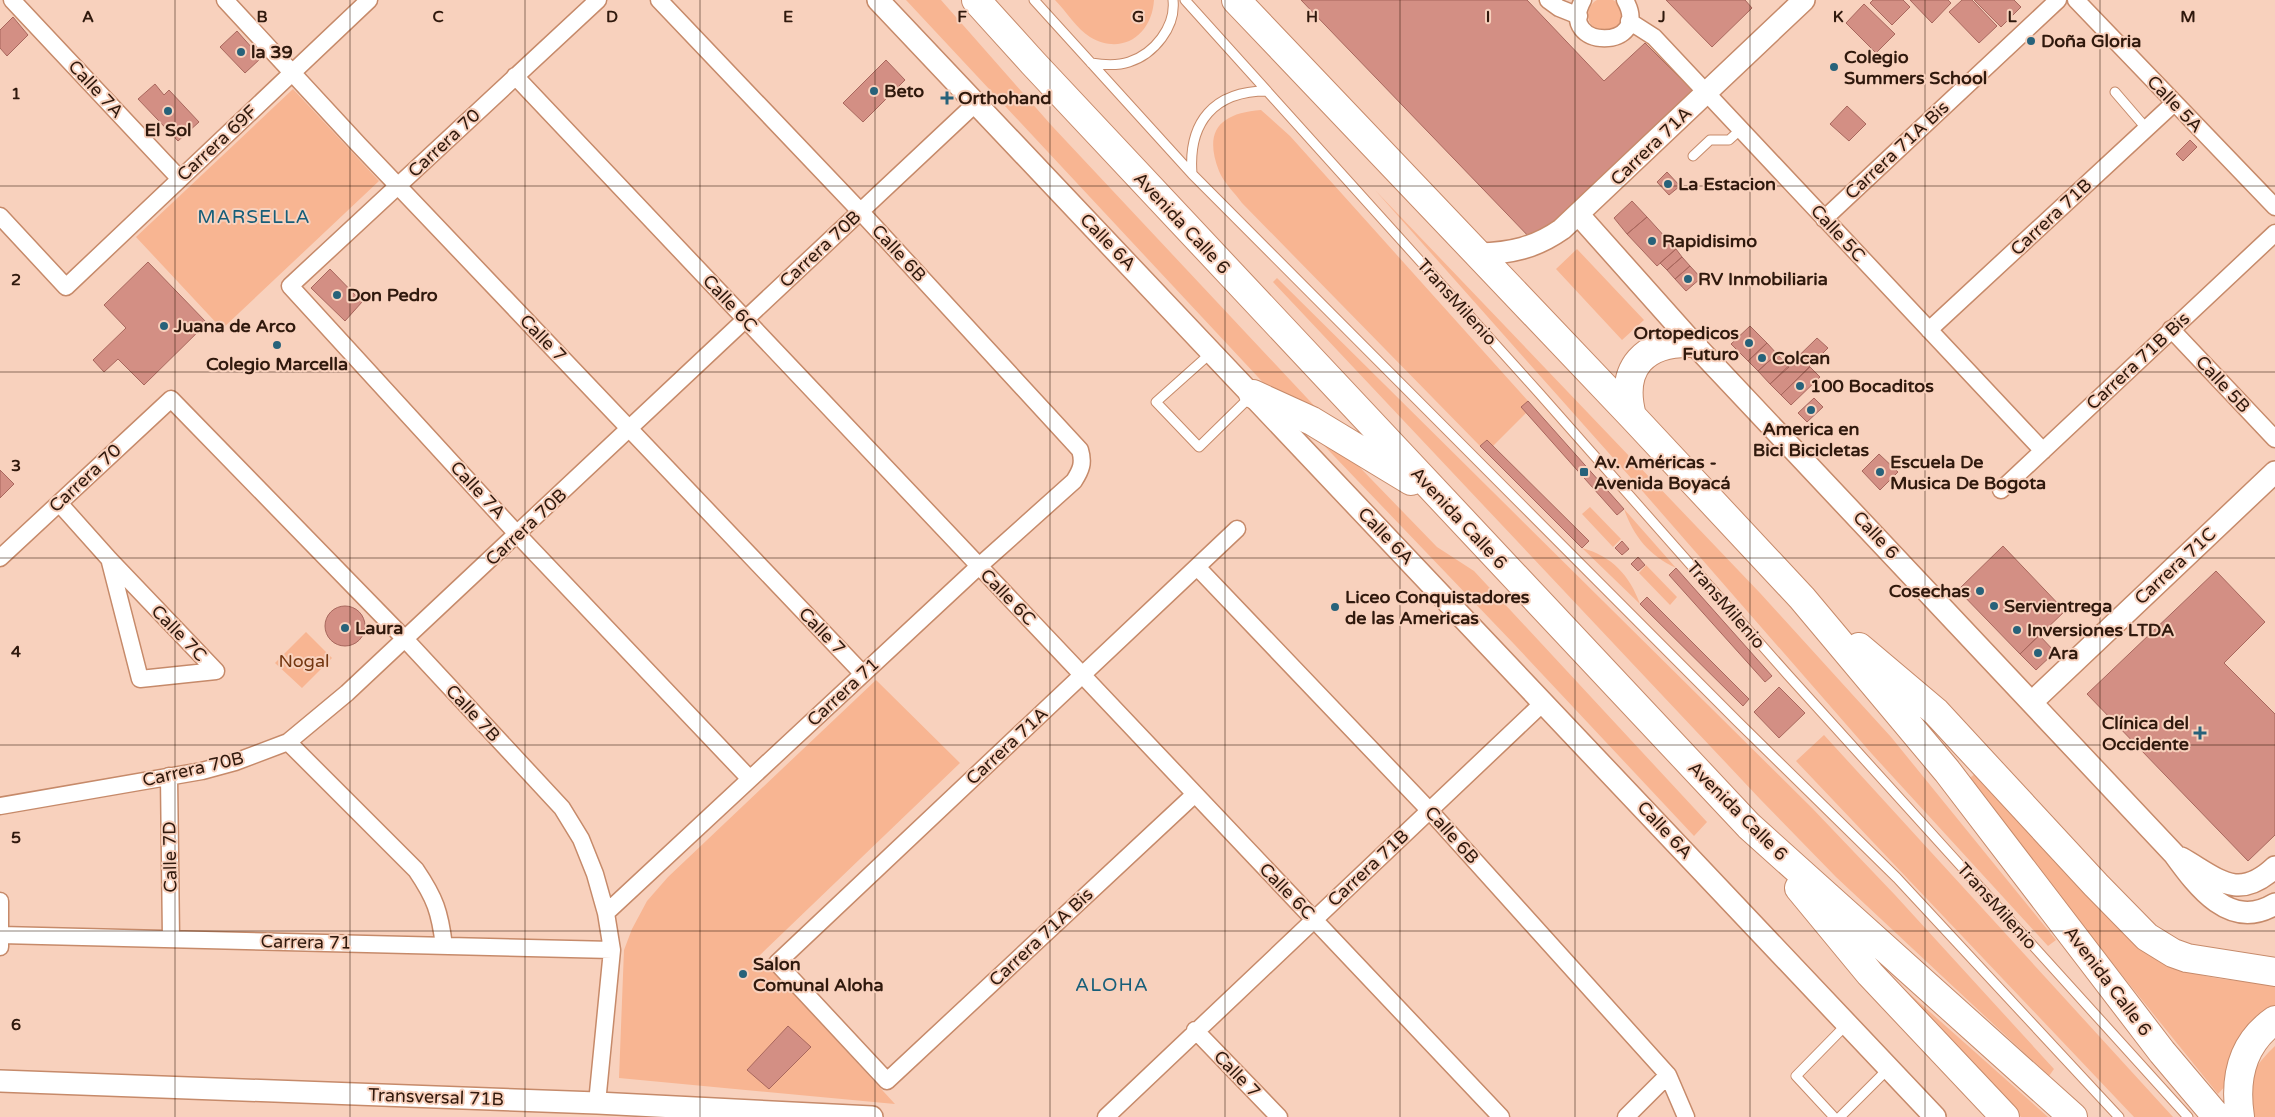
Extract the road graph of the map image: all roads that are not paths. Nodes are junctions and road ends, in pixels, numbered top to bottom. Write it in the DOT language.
graph roads {
  1 [pos="12,0"];
  2 [pos="225,0"];
  3 [pos="369,0"];
  4 [pos="598,0"];
  5 [pos="659,0"];
  6 [pos="878,0"];
  7 [pos="976,0"];
  8 [pos="1034,0"];
  9 [pos="1173,0"];
  10 [pos="1185,0"];
  11 [pos="1236,0"];
  12 [pos="1548,0"];
  13 [pos="1583,0"];
  14 [pos="1625,0"];
  15 [pos="1804,0"];
  16 [pos="2058,0"];
  17 [pos="2076,0"];
  18 [pos="1579,16"];
  19 [pos="1629,21"];
  20 [pos="1091,63"];
  21 [pos="292,73"];
  22 [pos="515,76"];
  23 [pos="1267,91"];
  24 [pos="2115,92"];
  25 [pos="1706,93"];
  26 [pos="975,104"];
  27 [pos="2173,104"];
  28 [pos="2146,128"];
  29 [pos="1740,130"];
  30 [pos="1693,156"];
  31 [pos="1192,174"];
  32 [pos="180,179"];
  33 [pos="398,186"];
  34 [pos="2275,207"];
  35 [pos="860,211"];
  36 [pos="1578,214"];
  37 [pos="0,216"];
  38 [pos="1824,218"];
  39 [pos="2275,233"];
  40 [pos="1478,254"];
  41 [pos="290,286"];
  42 [pos="746,320"];
  43 [pos="2172,329"];
  44 [pos="1929,330"];
  45 [pos="1693,342"];
  46 [pos="1212,352"];
  47 [pos="1253,394"];
  48 [pos="171,399"];
  49 [pos="1632,416"];
  50 [pos="630,429"];
  51 [pos="2275,439"];
  52 [pos="2043,451"];
  53 [pos="1080,472"];
  54 [pos="2275,472"];
  55 [pos="2002,490"];
  56 [pos="1442,500"];
  57 [pos="59,503"];
  58 [pos="1237,528"];
  59 [pos="518,534"];
  60 [pos="0,558"];
  61 [pos="110,560"];
  62 [pos="978,567"];
  63 [pos="1198,568"];
  64 [pos="1802,598"];
  65 [pos="405,639"];
  66 [pos="863,674"];
  67 [pos="1082,676"];
  68 [pos="1544,702"];
  69 [pos="2032,702"];
  70 [pos="288,742"];
  71 [pos="168,776"];
  72 [pos="750,779"];
  73 [pos="1195,794"];
  74 [pos="0,806"];
  75 [pos="1430,811"];
  76 [pos="1749,826"];
  77 [pos="2174,854"];
  78 [pos="2275,867"];
  79 [pos="0,901"];
  80 [pos="2275,904"];
  81 [pos="606,913"];
  82 [pos="1313,919"];
  83 [pos="171,939"];
  84 [pos="0,941"];
  85 [pos="444,946"];
  86 [pos="612,950"];
  87 [pos="2275,972"];
  88 [pos="2275,1020"];
  89 [pos="1847,1023"];
  90 [pos="1195,1030"];
  91 [pos="1889,1068"];
  92 [pos="1668,1075"];
  93 [pos="887,1080"];
  94 [pos="0,1081"];
  95 [pos="597,1103"];
  96 [pos="872,1117"];
  97 [pos="1106,1117"];
  98 [pos="1279,1117"];
  99 [pos="1502,1117"];
  100 [pos="1626,1117"];
  101 [pos="1686,1117"];
  102 [pos="1834,1117"];
  103 [pos="1840,1117"];
  104 [pos="1935,1117"];
  105 [pos="2005,1117"];
  106 [pos="2073,1117"];
  107 [pos="2119,1117"];
  108 [pos="2188,1117"];
  109 [pos="2217,1117"];
  110 [pos="2240,1117"];
  1 -- 32 [label="street, Calle 7A"];
  2 -- 21 [label="street, Calle 7"];
  3 -- 21 [label="street, Carrera 69F"];
  4 -- 22 [label="street, Carrera 70"];
  5 -- 35 [label="street, Calle 6B"];
  6 -- 26 [label="street, Calle 6A"];
  7 -- 56 [label="highway, Avenida Calle 6"];
  8 -- 20 [label="lane"];
  9 -- 20 [label="lane"];
  10 -- 23 [label="lane, TransMilenio"];
  11 -- 40 [label="highway, Avenida Calle 6"];
  12 -- 18 [label="street"];
  13 -- 18 [label="street"];
  14 -- 19 [label="street"];
  15 -- 25 [label="street, Carrera 71A"];
  16 -- 38 [label="street, Carrera 71A Bis"];
  17 -- 27 [label="street, Calle 5A"];
  18 -- 19 [label="street"];
  19 -- 25 [label="street, Calle 5C"];
  20 -- 31 [label="lane"];
  21 -- 32 [label="street, Carrera 69F"];
  21 -- 33 [label="street, Calle 7"];
  22 -- 33 [label="street, Carrera 70"];
  22 -- 42 [label="street, Calle 6C"];
  23 -- 31 [label="lane"];
  23 -- 108 [label="lane, TransMilenio"];
  24 -- 28 [label="lane"];
  25 -- 29 [label="street, Calle 5C"];
  25 -- 36 [label="street, Carrera 71A"];
  26 -- 35 [label="street, Carrera 70B"];
  26 -- 46 [label="street, Calle 6A"];
  27 -- 28 [label="street, Carrera 71B"];
  27 -- 34 [label="street, Calle 5A"];
  28 -- 44 [label="street, Carrera 71B"];
  29 -- 30 [label="lane"];
  29 -- 38 [label="street, Calle 5C"];
  31 -- 107 [label="lane"];
  32 -- 37 [label="street, Carrera 69F"];
  33 -- 41 [label="street, Carrera 70"];
  33 -- 50 [label="street, Calle 7"];
  35 -- 42 [label="street, Carrera 70B"];
  35 -- 53 [label="street, Calle 6B"];
  36 -- 40 [label="street, Carrera 71A"];
  36 -- 45 [label="street, Calle 6"];
  38 -- 44 [label="street, Calle 5C"];
  39 -- 43 [label="street, Carrera 71B Bis"];
  40 -- 49 [label="highway, Avenida Calle 6"];
  41 -- 59 [label="street, Calle 7A"];
  42 -- 50 [label="street, Carrera 70B"];
  42 -- 62 [label="street, Calle 6C"];
  43 -- 51 [label="street, Calle 5B"];
  43 -- 52 [label="street, Carrera 71B Bis"];
  44 -- 52 [label="street, Calle 5C"];
  45 -- 49 [label="highway"];
  45 -- 69 [label="street, Calle 6"];
  46 -- 47 [label="street, Calle 6A"];
  46 -- 47 [label="lane"];
  47 -- 56 [label="highway"];
  47 -- 68 [label="street, Calle 6A"];
  48 -- 57 [label="street, Carrera 70"];
  48 -- 65 [label="street, Calle 7B"];
  49 -- 64 [label="highway, Avenida Calle 6"];
  50 -- 59 [label="street, Carrera 70B"];
  50 -- 66 [label="street, Calle 7"];
  52 -- 55 [label="street, Carrera 71B Bis"];
  53 -- 62 [label="street, Carrera 71"];
  54 -- 69 [label="street, Carrera 71C"];
  56 -- 76 [label="highway, Avenida Calle 6"];
  57 -- 60 [label="street, Carrera 70"];
  57 -- 61 [label="street, Calle 7C"];
  58 -- 63 [label="street, Carrera 71A"];
  59 -- 65 [label="street, Carrera 70B"];
  59 -- 72 [label="street, Calle 7A"];
  61 -- 61 [label="street, Calle 7C"];
  62 -- 66 [label="street, Carrera 71"];
  62 -- 67 [label="street, Calle 6C"];
  63 -- 67 [label="street, Carrera 71A"];
  63 -- 75 [label="street, Calle 6B"];
  64 -- 87 [label="highway"];
  64 -- 109 [label="highway, Avenida Calle 6"];
  65 -- 70 [label="street, Carrera 70B"];
  65 -- 81 [label="street, Calle 7B"];
  66 -- 72 [label="street, Carrera 71"];
  67 -- 73 [label="street, Calle 6C"];
  67 -- 93 [label="street, Carrera 71A"];
  68 -- 75 [label="street, Carrera 71B"];
  68 -- 89 [label="street, Calle 6A"];
  69 -- 77 [label="street, Calle 6"];
  70 -- 71 [label="street, Carrera 70B"];
  70 -- 85 [label="street"];
  71 -- 74 [label="street, Carrera 70B"];
  71 -- 83 [label="street, Calle 7D"];
  72 -- 81 [label="street, Carrera 71"];
  73 -- 82 [label="street, Calle 6C"];
  73 -- 93 [label="street, Carrera 71A Bis"];
  75 -- 82 [label="street, Carrera 71B"];
  75 -- 92 [label="street, Calle 6B"];
  76 -- 105 [label="highway"];
  76 -- 106 [label="highway, Avenida Calle 6"];
  77 -- 78 [label="street"];
  77 -- 80 [label="street"];
  79 -- 84 [label="street"];
  81 -- 86 [label="street, Calle 7B"];
  82 -- 90 [label="street, Carrera 71B"];
  82 -- 99 [label="street, Calle 6C"];
  83 -- 84 [label="street, Carrera 71"];
  83 -- 85 [label="street, Carrera 71"];
  85 -- 86 [label="street, Carrera 71"];
  86 -- 95 [label="street, Calle 7B"];
  88 -- 110 [label="highway"];
  89 -- 91 [label="street, Calle 6A"];
  89 -- 102 [label="lane"];
  90 -- 97 [label="street, Carrera 71B"];
  90 -- 98 [label="street, Calle 7"];
  91 -- 103 [label="lane"];
  91 -- 104 [label="street, Calle 6A"];
  92 -- 100 [label="street"];
  92 -- 101 [label="street, Calle 6B"];
  94 -- 95 [label="street, Transversal 71B"];
  95 -- 96 [label="street, Transversal 71B"];
}
